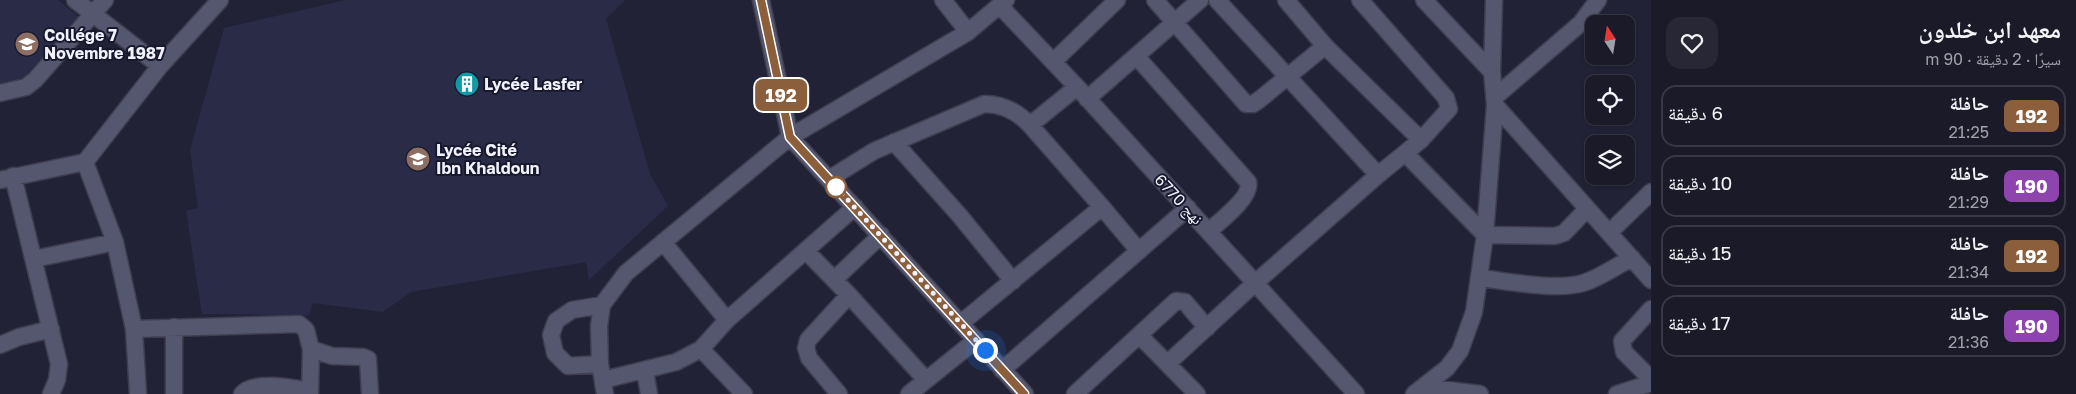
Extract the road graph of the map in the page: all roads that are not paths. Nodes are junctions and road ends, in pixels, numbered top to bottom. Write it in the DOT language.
graph roads {
  1 [pos="75,0"];
  2 [pos="105,0"];
  3 [pos="220,0"];
  4 [pos="761,0"];
  5 [pos="943,0"];
  6 [pos="1117,0"];
  7 [pos="1155,0"];
  8 [pos="1200,0"];
  9 [pos="1217,0"];
  10 [pos="1286,0"];
  11 [pos="1360,0"];
  12 [pos="1424,0"];
  13 [pos="1494,0"];
  14 [pos="1598,0"];
  15 [pos="1003,3"];
  16 [pos="92,14"];
  17 [pos="1175,22"];
  18 [pos="968,32"];
  19 [pos="1325,46"];
  20 [pos="1136,56"];
  21 [pos="1052,62"];
  22 [pos="160,66"];
  23 [pos="1492,72"];
  24 [pos="1288,76"];
  25 [pos="1082,93"];
  26 [pos="0,94"];
  27 [pos="1495,101"];
  28 [pos="1030,125"];
  29 [pos="790,137"];
  30 [pos="1420,140"];
  31 [pos="894,142"];
  32 [pos="1405,153"];
  33 [pos="85,162"];
  34 [pos="1378,174"];
  35 [pos="7,178"];
  36 [pos="829,179"];
  37 [pos="1651,192"];
  38 [pos="855,206"];
  39 [pos="1102,207"];
  40 [pos="1188,208"];
  41 [pos="1587,209"];
  42 [pos="1210,231"];
  43 [pos="1610,232"];
  44 [pos="881,235"];
  45 [pos="1484,235"];
  46 [pos="116,242"];
  47 [pos="664,242"];
  48 [pos="806,251"];
  49 [pos="1140,251"];
  50 [pos="1632,258"];
  51 [pos="34,259"];
  52 [pos="1479,278"];
  53 [pos="1651,279"];
  54 [pos="834,280"];
  55 [pos="1013,281"];
  56 [pos="1255,283"];
  57 [pos="849,295"];
  58 [pos="602,305"];
  59 [pos="1651,309"];
  60 [pos="727,320"];
  61 [pos="961,323"];
  62 [pos="174,327"];
  63 [pos="1207,328"];
  64 [pos="134,329"];
  65 [pos="51,330"];
  66 [pos="1140,336"];
  67 [pos="976,340"];
  68 [pos="0,345"];
  69 [pos="701,349"];
  70 [pos="311,350"];
  71 [pos="1168,364"];
  72 [pos="1002,370"];
  73 [pos="644,371"];
  74 [pos="1651,379"];
  75 [pos="603,380"];
  76 [pos="1651,383"];
  77 [pos="927,385"];
  78 [pos="1419,390"];
  79 [pos="310,392"];
  80 [pos="742,393"];
  81 [pos="51,394"];
  82 [pos="138,394"];
  83 [pos="174,394"];
  84 [pos="242,394"];
  85 [pos="370,394"];
  86 [pos="649,394"];
  87 [pos="839,394"];
  88 [pos="909,394"];
  89 [pos="1024,394"];
  90 [pos="1075,394"];
  91 [pos="1197,394"];
  92 [pos="1356,394"];
  93 [pos="1480,394"];
  94 [pos="1617,394"];
  1 -- 16 [label="street"];
  2 -- 16 [label="street"];
  3 -- 22 [label="street"];
  4 -- 29 [label="street"];
  5 -- 18 [label="street"];
  6 -- 21 [label="street"];
  7 -- 17 [label="street"];
  8 -- 17 [label="street"];
  9 -- 24 [label="street"];
  10 -- 19 [label="street"];
  11 -- 30 [label="street"];
  12 -- 23 [label="street"];
  13 -- 23 [label="street"];
  14 -- 27 [label="street"];
  15 -- 18 [label="street"];
  15 -- 21 [label="street, نهج 6770"];
  16 -- 22 [label="street"];
  16 -- 26 [label="street"];
  17 -- 20 [label="street"];
  17 -- 24 [label="street"];
  18 -- 29 [label="street"];
  19 -- 24 [label="street"];
  19 -- 30 [label="street"];
  20 -- 25 [label="street"];
  20 -- 42 [label="street"];
  21 -- 25 [label="street, نهج 6770"];
  22 -- 33 [label="street"];
  23 -- 27 [label="street"];
  24 -- 34 [label="street"];
  25 -- 28 [label="street"];
  25 -- 40 [label="street, نهج 6770"];
  27 -- 41 [label="street"];
  27 -- 45 [label="street"];
  28 -- 31 [label="street"];
  28 -- 39 [label="street"];
  29 -- 36 [label="street"];
  29 -- 47 [label="street"];
  30 -- 32 [label="street"];
  31 -- 36 [label="street"];
  31 -- 55 [label="street"];
  32 -- 34 [label="street"];
  32 -- 45 [label="street"];
  33 -- 35 [label="street"];
  33 -- 46 [label="street"];
  34 -- 56 [label="street"];
  35 -- 51 [label="street"];
  36 -- 38 [label="street"];
  37 -- 43 [label="street"];
  38 -- 44 [label="street"];
  38 -- 48 [label="street"];
  39 -- 49 [label="street"];
  39 -- 55 [label="street"];
  40 -- 42 [label="street, نهج 6770"];
  40 -- 49 [label="street"];
  41 -- 43 [label="street"];
  41 -- 45 [label="street"];
  42 -- 56 [label="street, نهج 6770"];
  43 -- 50 [label="street"];
  44 -- 54 [label="street"];
  44 -- 61 [label="street"];
  45 -- 52 [label="street"];
  46 -- 51 [label="street"];
  46 -- 64 [label="street"];
  47 -- 58 [label="street"];
  47 -- 60 [label="street"];
  48 -- 54 [label="street"];
  48 -- 60 [label="street"];
  49 -- 72 [label="street"];
  50 -- 52 [label="street"];
  50 -- 53 [label="street"];
  51 -- 65 [label="street"];
  52 -- 78 [label="street"];
  54 -- 57 [label="street"];
  55 -- 61 [label="street"];
  56 -- 63 [label="street"];
  56 -- 92 [label="street, نهج 6770"];
  57 -- 77 [label="street"];
  57 -- 87 [label="street"];
  58 -- 75 [label="street"];
  58 -- 75 [label="street"];
  59 -- 74 [label="street"];
  60 -- 69 [label="street"];
  61 -- 67 [label="street"];
  62 -- 64 [label="street"];
  62 -- 70 [label="street"];
  62 -- 83 [label="street"];
  63 -- 66 [label="street"];
  63 -- 71 [label="street"];
  64 -- 82 [label="street"];
  65 -- 68 [label="street"];
  65 -- 81 [label="street"];
  66 -- 71 [label="street"];
  66 -- 90 [label="street"];
  67 -- 72 [label="street"];
  67 -- 77 [label="street"];
  69 -- 73 [label="street"];
  69 -- 80 [label="street"];
  70 -- 79 [label="street"];
  70 -- 85 [label="street"];
  71 -- 91 [label="street"];
  72 -- 89 [label="street"];
  73 -- 75 [label="street"];
  73 -- 86 [label="street"];
  76 -- 94 [label="street"];
  77 -- 88 [label="street"];
  78 -- 93 [label="street"];
  79 -- 84 [label="street"];
}
